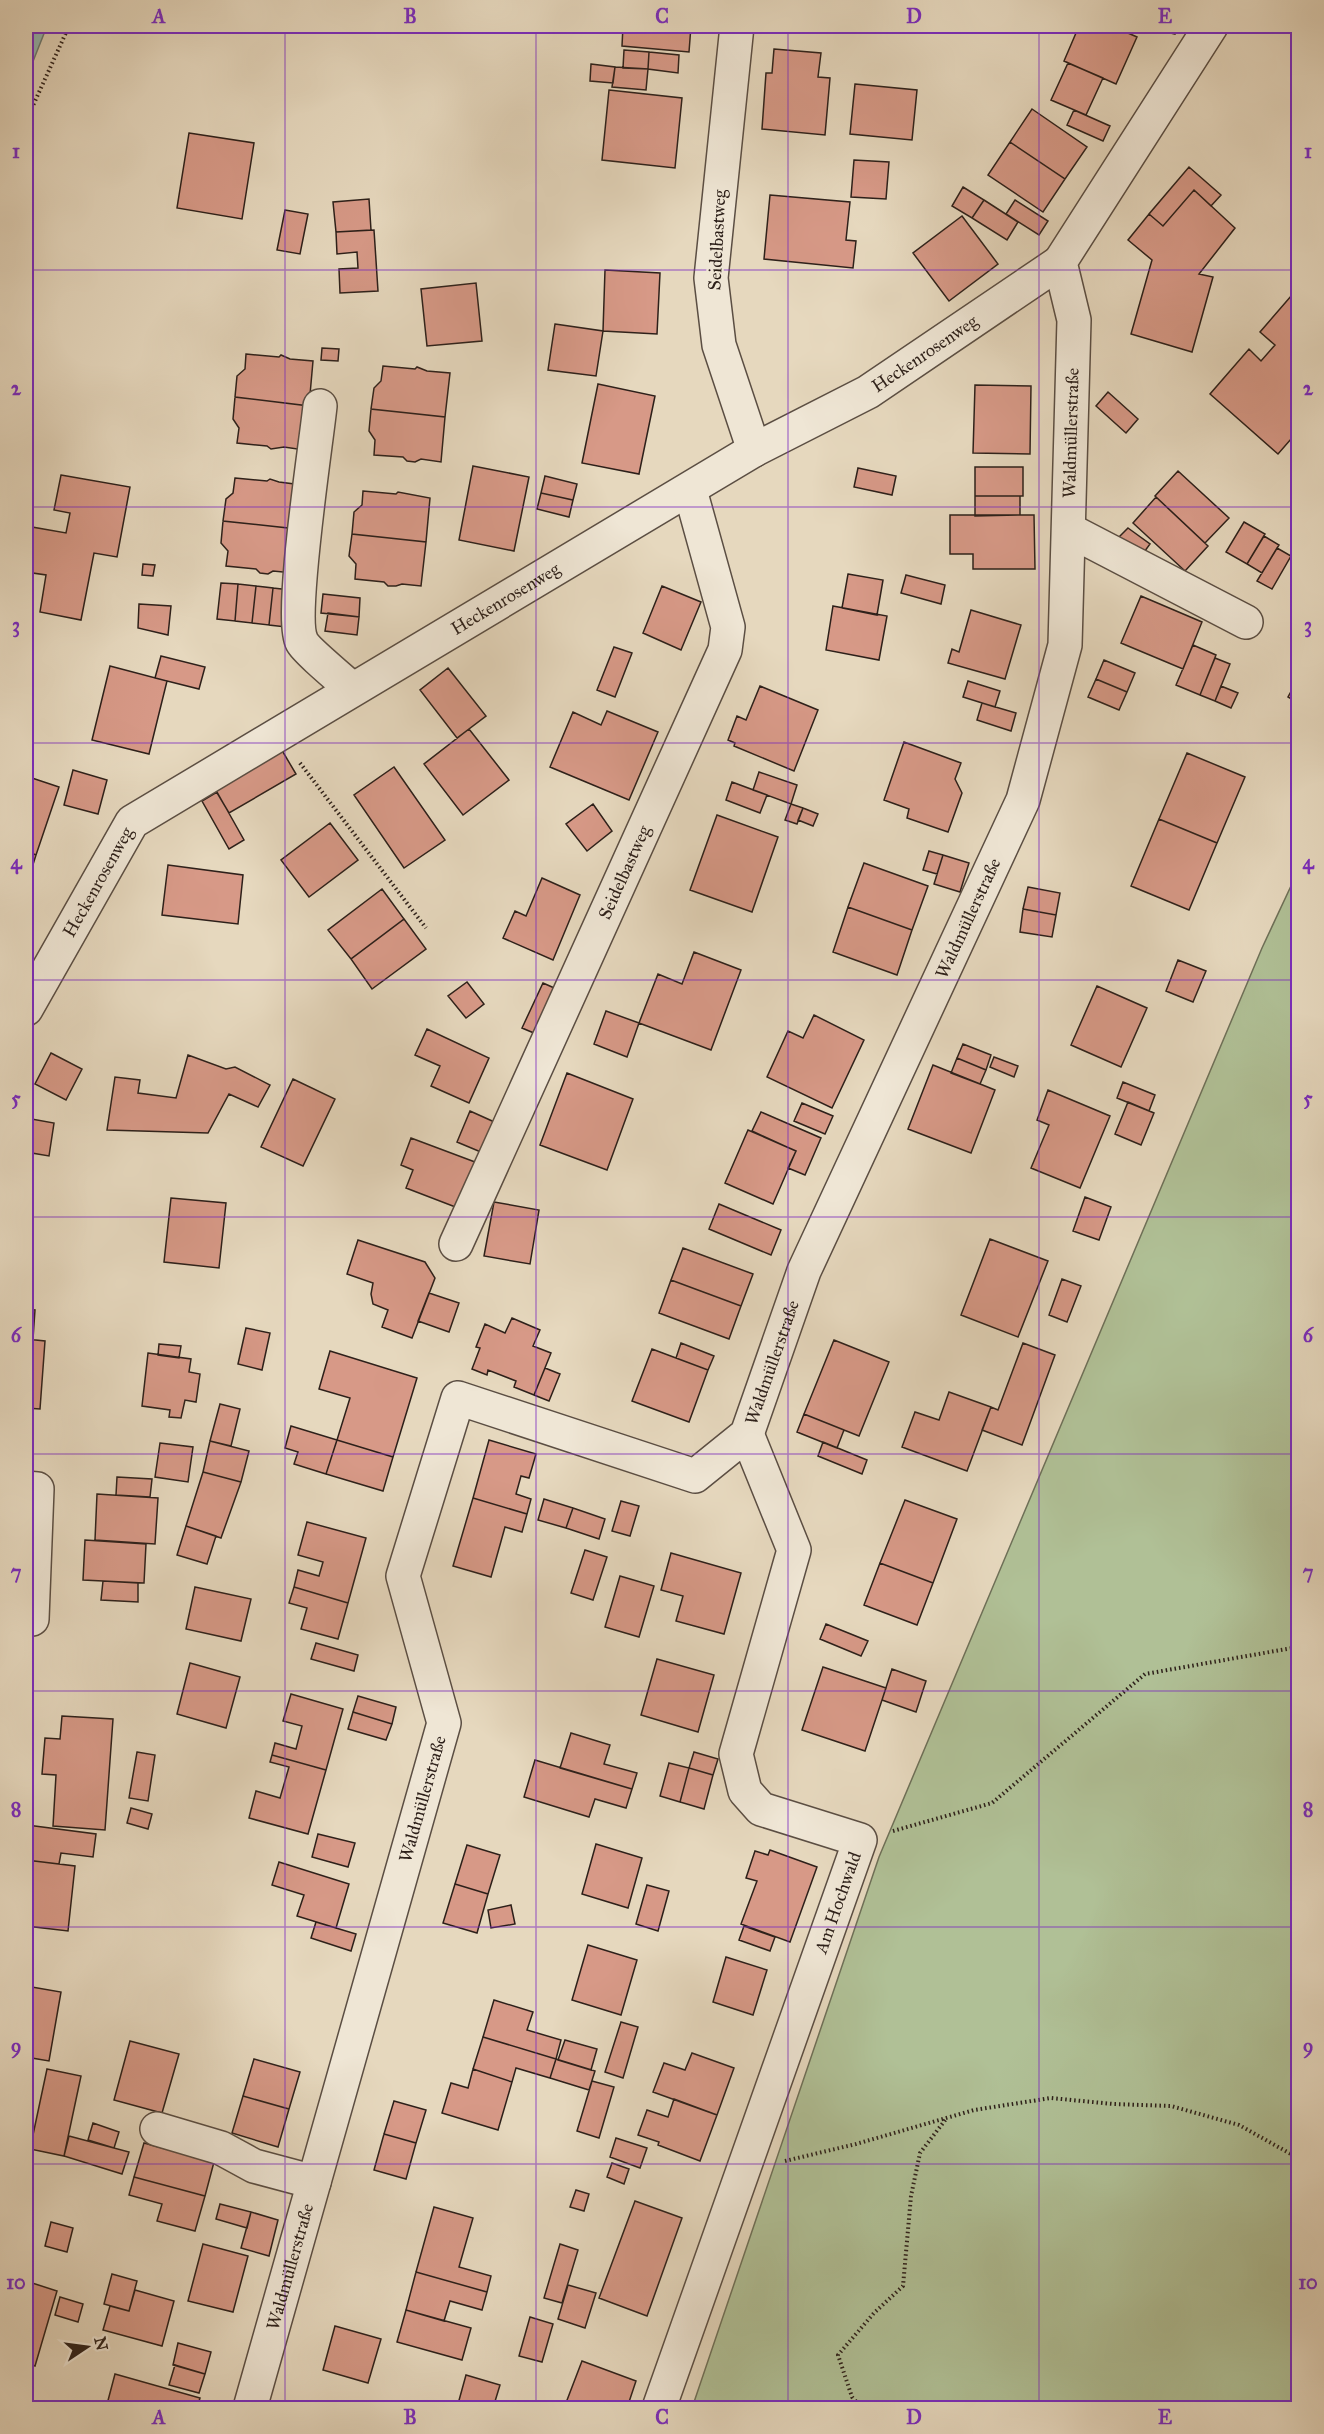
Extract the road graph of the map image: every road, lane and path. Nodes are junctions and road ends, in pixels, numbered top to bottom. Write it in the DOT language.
graph roads {
  1 [pos="69,26"];
  2 [pos="737,26"];
  3 [pos="1211,26"];
  4 [pos="26,121"];
  5 [pos="1060,262"];
  6 [pos="321,406"];
  7 [pos="754,450"];
  8 [pos="690,490"];
  9 [pos="1069,530"];
  10 [pos="1246,622"];
  11 [pos="352,689"];
  12 [pos="278,733"];
  13 [pos="426,928"];
  14 [pos="26,1009"];
  15 [pos="456,1244"];
  16 [pos="747,1434"];
  17 [pos="26,1488"];
  18 [pos="32,1619"];
  19 [pos="1299,1647"];
  20 [pos="860,1840"];
  21 [pos="947,2118"];
  22 [pos="157,2129"];
  23 [pos="1299,2158"];
  24 [pos="743,2171"];
  25 [pos="314,2182"];
  26 [pos="250,2409"];
  27 [pos="659,2409"];
  28 [pos="862,2409"];
  1 -- 4 [label="path"];
  2 -- 7 [label="street, Seidelbastweg"];
  3 -- 5 [label="street"];
  5 -- 7 [label="street, Heckenrosenweg"];
  5 -- 9 [label="street, Waldmüllerstraße"];
  6 -- 11 [label="street"];
  7 -- 8 [label="street, Heckenrosenweg"];
  8 -- 11 [label="street, Heckenrosenweg"];
  8 -- 15 [label="street, Seidelbastweg"];
  9 -- 10 [label="street"];
  9 -- 16 [label="street, Waldmüllerstraße"];
  11 -- 12 [label="street, Heckenrosenweg"];
  12 -- 13 [label="path"];
  12 -- 14 [label="street, Heckenrosenweg"];
  16 -- 20 [label="street, Am Hochwald"];
  16 -- 25 [label="street, Waldmüllerstraße"];
  17 -- 18 [label="street"];
  19 -- 20 [label="path"];
  20 -- 24 [label="street, Am Hochwald"];
  21 -- 23 [label="path"];
  21 -- 24 [label="path"];
  21 -- 28 [label="path"];
  22 -- 25 [label="street"];
  24 -- 27 [label="street, Am Hochwald"];
  25 -- 26 [label="street, Waldmüllerstraße"];
}
